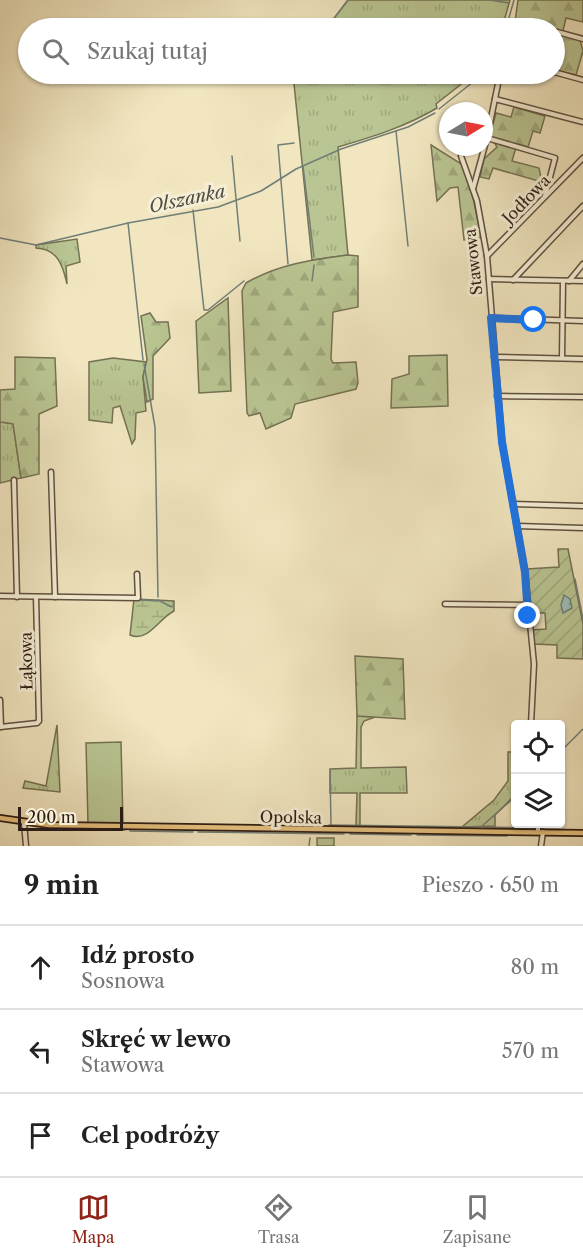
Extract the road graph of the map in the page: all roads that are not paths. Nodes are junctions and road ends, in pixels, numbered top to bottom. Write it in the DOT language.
graph roads {
  1 [pos="565,34"];
  2 [pos="583,39"];
  3 [pos="565,75"];
  4 [pos="583,80"];
  5 [pos="498,84"];
  6 [pos="495,99"];
  7 [pos="493,109"];
  8 [pos="583,122"];
  9 [pos="493,140"];
  10 [pos="461,156"];
  11 [pos="482,156"];
  12 [pos="583,158"];
  13 [pos="472,190"];
  14 [pos="545,197"];
  15 [pos="583,206"];
  16 [pos="487,256"];
  17 [pos="583,264"];
  18 [pos="489,279"];
  19 [pos="513,280"];
  20 [pos="563,281"];
  21 [pos="569,281"];
  22 [pos="583,281"];
  23 [pos="491,318"];
  24 [pos="563,320"];
  25 [pos="583,321"];
  26 [pos="494,357"];
  27 [pos="562,358"];
  28 [pos="583,359"];
  29 [pos="497,396"];
  30 [pos="583,397"];
  31 [pos="51,472"];
  32 [pos="14,480"];
  33 [pos="513,504"];
  34 [pos="583,507"];
  35 [pos="516,526"];
  36 [pos="583,528"];
  37 [pos="137,574"];
  38 [pos="0,596"];
  39 [pos="17,597"];
  40 [pos="36,597"];
  41 [pos="55,597"];
  42 [pos="445,604"];
  43 [pos="527,605"];
  44 [pos="0,700"];
  45 [pos="531,720"];
  46 [pos="0,727"];
  47 [pos="0,818"];
  48 [pos="24,823"];
  49 [pos="539,828"];
  50 [pos="540,832"];
  51 [pos="583,833"];
  52 [pos="26,846"];
  53 [pos="541,846"];
  1 -- 2 [label="street"];
  3 -- 4 [label="street"];
  5 -- 6 [label="street"];
  6 -- 7 [label="street"];
  6 -- 8 [label="street"];
  9 -- 14 [label="street"];
  10 -- 13 [label="street, Stawowa"];
  11 -- 13 [label="street"];
  12 -- 14 [label="street, Jodłowa"];
  13 -- 16 [label="street, Stawowa"];
  14 -- 16 [label="street, Jodłowa"];
  15 -- 19 [label="street"];
  16 -- 18 [label="street, Stawowa"];
  17 -- 21 [label="street"];
  18 -- 19 [label="street"];
  18 -- 23 [label="street, Stawowa"];
  19 -- 20 [label="street"];
  20 -- 21 [label="street"];
  20 -- 24 [label="street"];
  21 -- 22 [label="street"];
  23 -- 24 [label="street"];
  23 -- 26 [label="street, Stawowa"];
  24 -- 25 [label="street"];
  24 -- 27 [label="street"];
  26 -- 27 [label="street"];
  26 -- 29 [label="street, Stawowa"];
  27 -- 28 [label="street"];
  29 -- 30 [label="street"];
  29 -- 33 [label="street, Stawowa"];
  31 -- 41 [label="street"];
  32 -- 39 [label="street"];
  33 -- 34 [label="street"];
  33 -- 35 [label="street, Stawowa"];
  35 -- 36 [label="street"];
  35 -- 43 [label="street, Stawowa"];
  37 -- 41 [label="street"];
  38 -- 39 [label="street"];
  39 -- 40 [label="street"];
  40 -- 41 [label="street"];
  40 -- 46 [label="street, Łąkowa"];
  42 -- 43 [label="street"];
  43 -- 45 [label="street, Stawowa"];
  44 -- 46 [label="street"];
  47 -- 48 [label="main road, Opolska"];
  48 -- 50 [label="main road, Opolska"];
  48 -- 52 [label="street"];
  49 -- 50 [label="street"];
  50 -- 51 [label="main road, Opolska"];
  50 -- 53 [label="street"];
}
